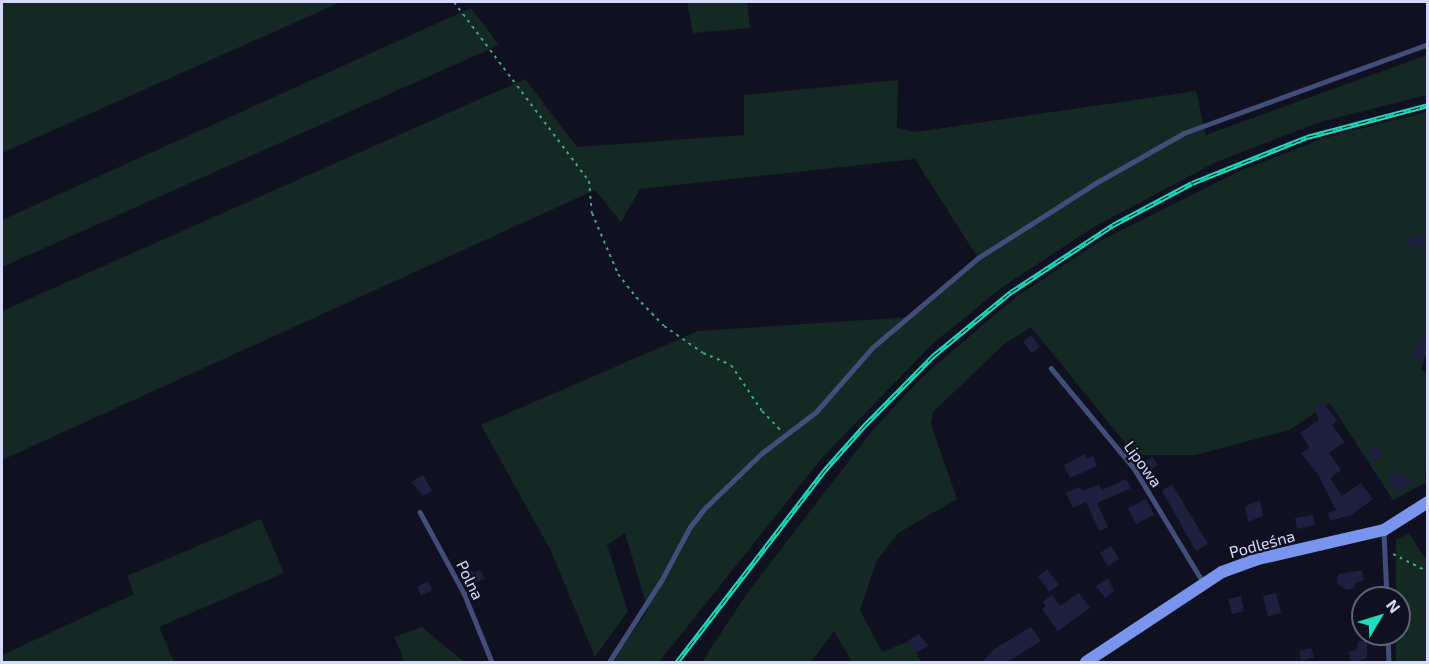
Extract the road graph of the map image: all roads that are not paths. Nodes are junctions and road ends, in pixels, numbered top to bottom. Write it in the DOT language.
graph roads {
  1 [pos="1428,44"];
  2 [pos="1051,368"];
  3 [pos="1428,502"];
  4 [pos="420,512"];
  5 [pos="1384,530"];
  6 [pos="1203,582"];
  7 [pos="1386,586"];
  8 [pos="1388,646"];
  9 [pos="492,663"];
  10 [pos="609,663"];
  11 [pos="1086,663"];
  12 [pos="1389,663"];
  1 -- 10 [label="lane"];
  2 -- 6 [label="lane, Lipowa"];
  3 -- 5 [label="street, Podleśna"];
  4 -- 9 [label="lane, Polna"];
  5 -- 6 [label="street, Podleśna"];
  5 -- 7 [label="lane"];
  6 -- 11 [label="street, Podleśna"];
  8 -- 12 [label="lane"];
}
